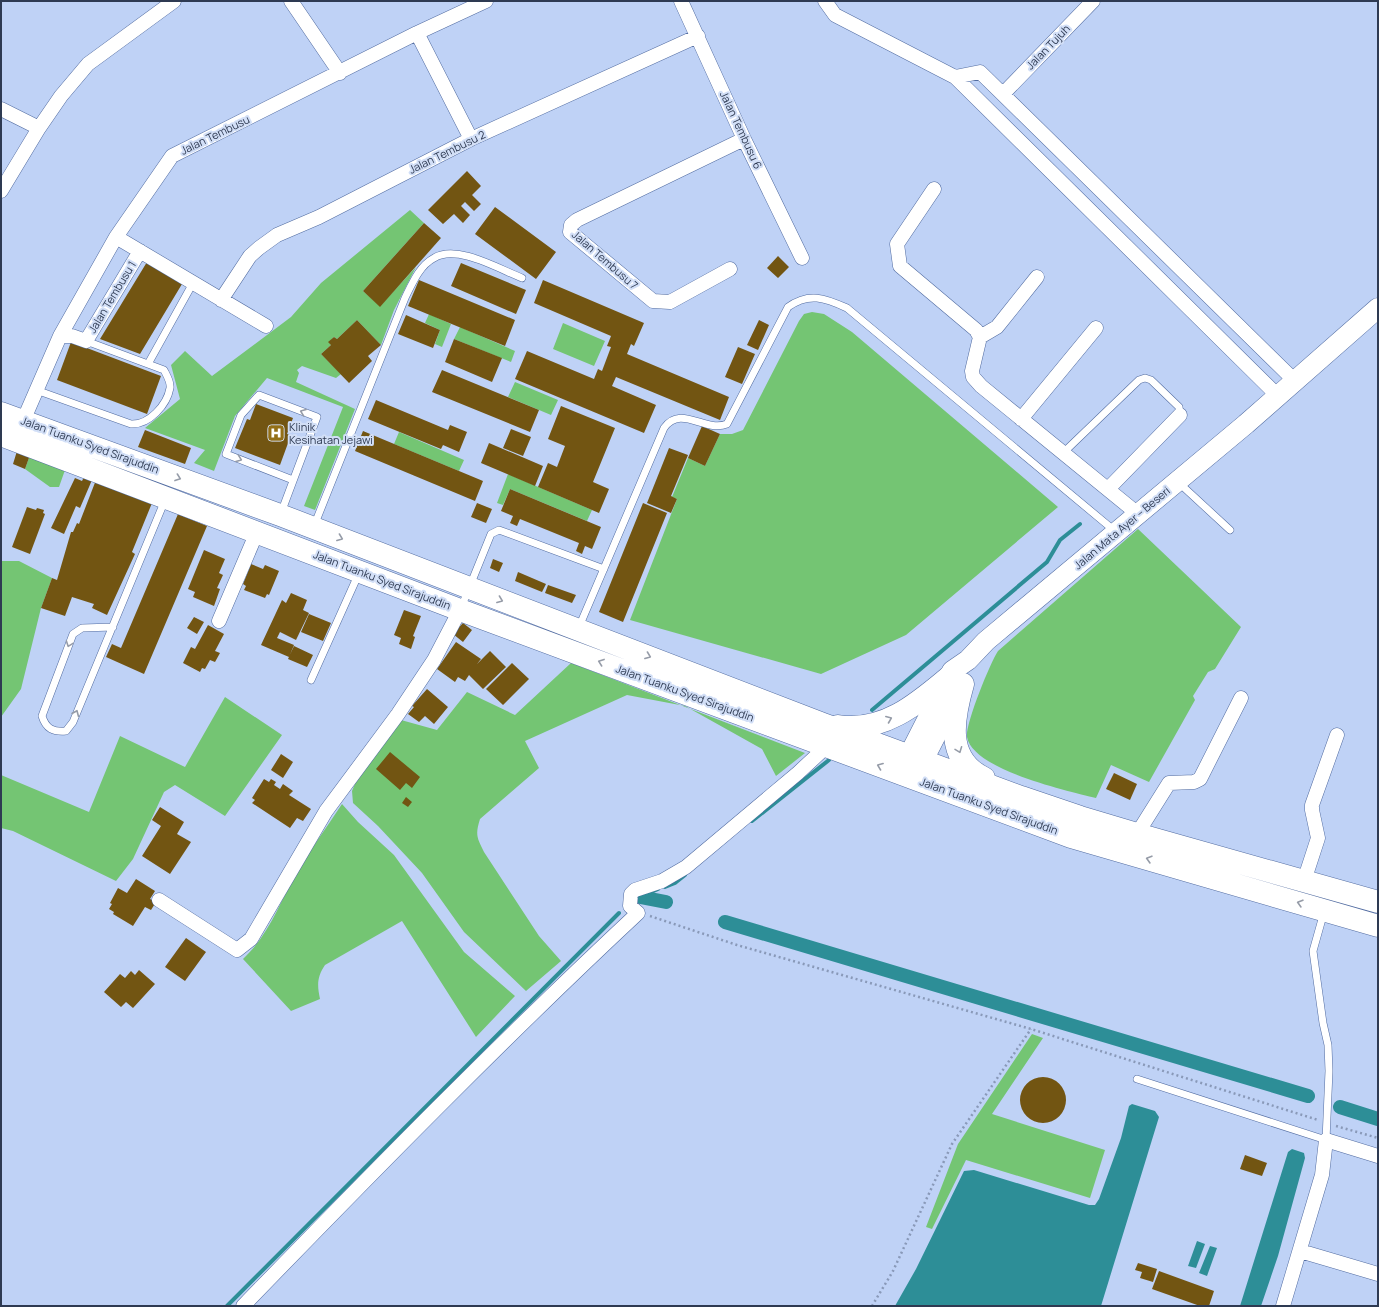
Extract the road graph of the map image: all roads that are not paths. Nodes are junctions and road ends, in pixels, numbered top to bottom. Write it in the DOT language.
graph roads {
  1 [pos="174,1"];
  2 [pos="291,1"];
  3 [pos="486,1"];
  4 [pos="681,1"];
  5 [pos="826,1"];
  6 [pos="1093,1"];
  7 [pos="417,33"];
  8 [pos="698,36"];
  9 [pos="340,73"];
  10 [pos="955,77"];
  11 [pos="1003,94"];
  12 [pos="1,109"];
  13 [pos="38,128"];
  14 [pos="471,139"];
  15 [pos="744,139"];
  16 [pos="934,189"];
  17 [pos="1,191"];
  18 [pos="116,237"];
  19 [pos="140,251"];
  20 [pos="802,258"];
  21 [pos="730,269"];
  22 [pos="1037,277"];
  23 [pos="522,278"];
  24 [pos="193,283"];
  25 [pos="221,300"];
  26 [pos="1378,308"];
  27 [pos="266,326"];
  28 [pos="1096,328"];
  29 [pos="60,336"];
  30 [pos="980,337"];
  31 [pos="86,341"];
  32 [pos="148,364"];
  33 [pos="1295,381"];
  34 [pos="36,390"];
  35 [pos="1278,396"];
  36 [pos="1,412"];
  37 [pos="1180,415"];
  38 [pos="1021,419"];
  39 [pos="24,421"];
  40 [pos="8,438"];
  41 [pos="1063,453"];
  42 [pos="294,480"];
  43 [pos="1178,482"];
  44 [pos="1108,489"];
  45 [pos="166,498"];
  46 [pos="1138,514"];
  47 [pos="280,515"];
  48 [pos="313,528"];
  49 [pos="1230,530"];
  50 [pos="257,532"];
  51 [pos="1116,532"];
  52 [pos="604,569"];
  53 [pos="360,571"];
  54 [pos="470,588"];
  55 [pos="460,610"];
  56 [pos="219,621"];
  57 [pos="113,627"];
  58 [pos="578,630"];
  59 [pos="310,680"];
  60 [pos="956,681"];
  61 [pos="1241,698"];
  62 [pos="823,724"];
  63 [pos="1337,735"];
  64 [pos="827,746"];
  65 [pos="911,767"];
  66 [pos="1021,797"];
  67 [pos="1138,834"];
  68 [pos="1179,857"];
  69 [pos="1304,881"];
  70 [pos="160,900"];
  71 [pos="1378,902"];
  72 [pos="1325,910"];
  73 [pos="1378,926"];
  74 [pos="1137,1079"];
  75 [pos="1326,1140"];
  76 [pos="1378,1156"];
  77 [pos="1300,1251"];
  78 [pos="1378,1274"];
  79 [pos="243,1306"];
  80 [pos="1283,1306"];
  1 -- 13 [label="street"];
  2 -- 9 [label="street"];
  3 -- 7 [label="street, Jalan Tembusu"];
  4 -- 8 [label="street, Jalan Tembusu 6"];
  5 -- 10 [label="street"];
  6 -- 11 [label="street, Jalan Tujuh"];
  7 -- 9 [label="street, Jalan Tembusu"];
  7 -- 14 [label="street"];
  8 -- 14 [label="street, Jalan Tembusu 2"];
  8 -- 15 [label="street, Jalan Tembusu 6"];
  9 -- 18 [label="street, Jalan Tembusu"];
  10 -- 11 [label="street"];
  10 -- 35 [label="street"];
  11 -- 33 [label="street"];
  12 -- 13 [label="street"];
  13 -- 17 [label="street"];
  14 -- 25 [label="street, Jalan Tembusu 2"];
  15 -- 20 [label="street, Jalan Tembusu 6"];
  15 -- 21 [label="street, Jalan Tembusu 7"];
  16 -- 30 [label="street"];
  18 -- 19 [label="street"];
  18 -- 29 [label="street, Jalan Tembusu"];
  19 -- 24 [label="street"];
  19 -- 31 [label="street, Jalan Tembusu 1"];
  22 -- 30 [label="street"];
  23 -- 48 [label="lane"];
  24 -- 25 [label="street"];
  24 -- 32 [label="lane"];
  25 -- 27 [label="street"];
  26 -- 33 [label="main road, Jalan Mata Ayer – Beseri"];
  28 -- 38 [label="street"];
  29 -- 31 [label="street, Jalan Tembusu 1"];
  29 -- 34 [label="street, Jalan Tembusu"];
  30 -- 38 [label="street"];
  31 -- 32 [label="lane"];
  32 -- 34 [label="lane"];
  33 -- 35 [label="main road, Jalan Mata Ayer – Beseri"];
  34 -- 39 [label="street, Jalan Tembusu"];
  35 -- 43 [label="main road, Jalan Mata Ayer – Beseri"];
  36 -- 39 [label="highway, Jalan Tuanku Syed Sirajuddin"];
  37 -- 41 [label="lane"];
  37 -- 44 [label="street"];
  38 -- 41 [label="street"];
  39 -- 40 [label="street, Jalan Tembusu"];
  39 -- 47 [label="highway, Jalan Tuanku Syed Sirajuddin, one-way"];
  40 -- 45 [label="highway, Jalan Tuanku Syed Sirajuddin"];
  41 -- 44 [label="street"];
  42 -- 42 [label="lane, one-way"];
  42 -- 47 [label="lane"];
  43 -- 46 [label="main road, Jalan Mata Ayer – Beseri"];
  43 -- 49 [label="lane"];
  44 -- 46 [label="street"];
  45 -- 50 [label="highway, Jalan Tuanku Syed Sirajuddin"];
  45 -- 57 [label="lane"];
  46 -- 51 [label="main road, Jalan Mata Ayer – Beseri"];
  47 -- 48 [label="highway, Jalan Tuanku Syed Sirajuddin"];
  48 -- 54 [label="highway, Jalan Tuanku Syed Sirajuddin, one-way"];
  50 -- 53 [label="highway, Jalan Tuanku Syed Sirajuddin"];
  50 -- 56 [label="street"];
  51 -- 52 [label="lane"];
  51 -- 60 [label="main road, Jalan Mata Ayer – Beseri"];
  52 -- 54 [label="lane"];
  52 -- 58 [label="lane"];
  53 -- 55 [label="highway, Jalan Tuanku Syed Sirajuddin"];
  53 -- 59 [label="lane"];
  54 -- 55 [label="lane"];
  54 -- 58 [label="highway, Jalan Tuanku Syed Sirajuddin, one-way"];
  64 -- 55 [label="highway, Jalan Tuanku Syed Sirajuddin, one-way"];
  55 -- 70 [label="street"];
  57 -- 57 [label="lane, one-way"];
  58 -- 62 [label="highway, Jalan Tuanku Syed Sirajuddin, one-way"];
  62 -- 60 [label="highway, one-way"];
  60 -- 65 [label="main road, Jalan Mata Ayer – Beseri"];
  60 -- 66 [label="highway, one-way"];
  61 -- 67 [label="street"];
  62 -- 65 [label="highway, Jalan Tuanku Syed Sirajuddin"];
  63 -- 69 [label="street"];
  65 -- 64 [label="highway, Jalan Tuanku Syed Sirajuddin, one-way"];
  64 -- 79 [label="street"];
  65 -- 66 [label="highway, Jalan Tuanku Syed Sirajuddin"];
  68 -- 65 [label="highway, Jalan Tuanku Syed Sirajuddin, one-way"];
  66 -- 67 [label="highway, Jalan Tuanku Syed Sirajuddin"];
  67 -- 68 [label="highway, Jalan Tuanku Syed Sirajuddin"];
  68 -- 69 [label="highway, Jalan Tuanku Syed Sirajuddin"];
  72 -- 68 [label="highway, Jalan Tuanku Syed Sirajuddin, one-way"];
  69 -- 71 [label="highway, Jalan Tuanku Syed Sirajuddin"];
  72 -- 73 [label="highway, Jalan Tuanku Syed Sirajuddin"];
  72 -- 75 [label="lane"];
  74 -- 75 [label="lane"];
  75 -- 76 [label="street"];
  75 -- 77 [label="street"];
  77 -- 78 [label="street"];
  77 -- 80 [label="street"];
}
